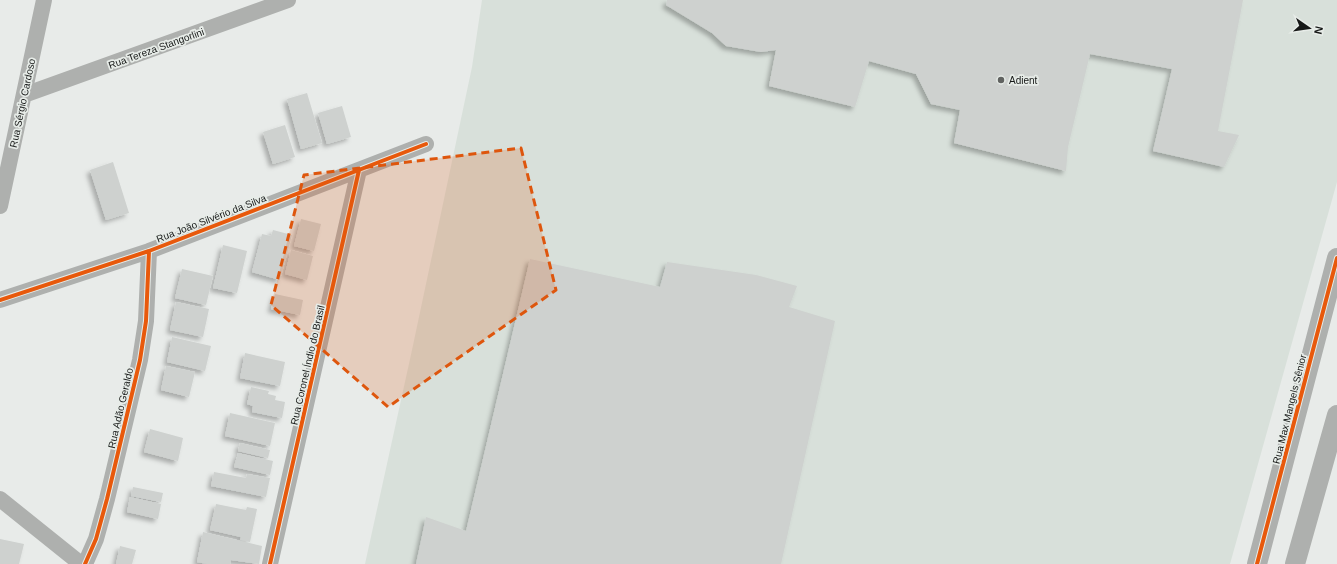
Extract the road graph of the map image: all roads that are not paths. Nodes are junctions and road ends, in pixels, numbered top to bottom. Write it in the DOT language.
graph roads {
  1 [pos="44,0"];
  2 [pos="288,0"];
  3 [pos="24,95"];
  4 [pos="426,144"];
  5 [pos="359,170"];
  6 [pos="0,206"];
  7 [pos="149,251"];
  8 [pos="1337,258"];
  9 [pos="0,300"];
  10 [pos="1337,415"];
  11 [pos="0,499"];
  12 [pos="81,564"];
  13 [pos="85,564"];
  14 [pos="270,564"];
  15 [pos="1257,564"];
  16 [pos="1295,564"];
  1 -- 3 [label="street, Rua Sérgio Cardoso"];
  2 -- 3 [label="street, Rua Tereza Stangorlini"];
  3 -- 6 [label="street, Rua Sérgio Cardoso"];
  4 -- 5 [label="street, Rua João Silvério da Silva"];
  5 -- 7 [label="street, Rua João Silvério da Silva"];
  5 -- 14 [label="street, Rua Coronel Índio do Brasil"];
  7 -- 9 [label="street, Rua João Silvério da Silva"];
  7 -- 13 [label="street, Rua Adão Geraldo"];
  8 -- 15 [label="street, Rua Max Mangels Sênior"];
  10 -- 16 [label="street"];
  11 -- 12 [label="street"];
}
